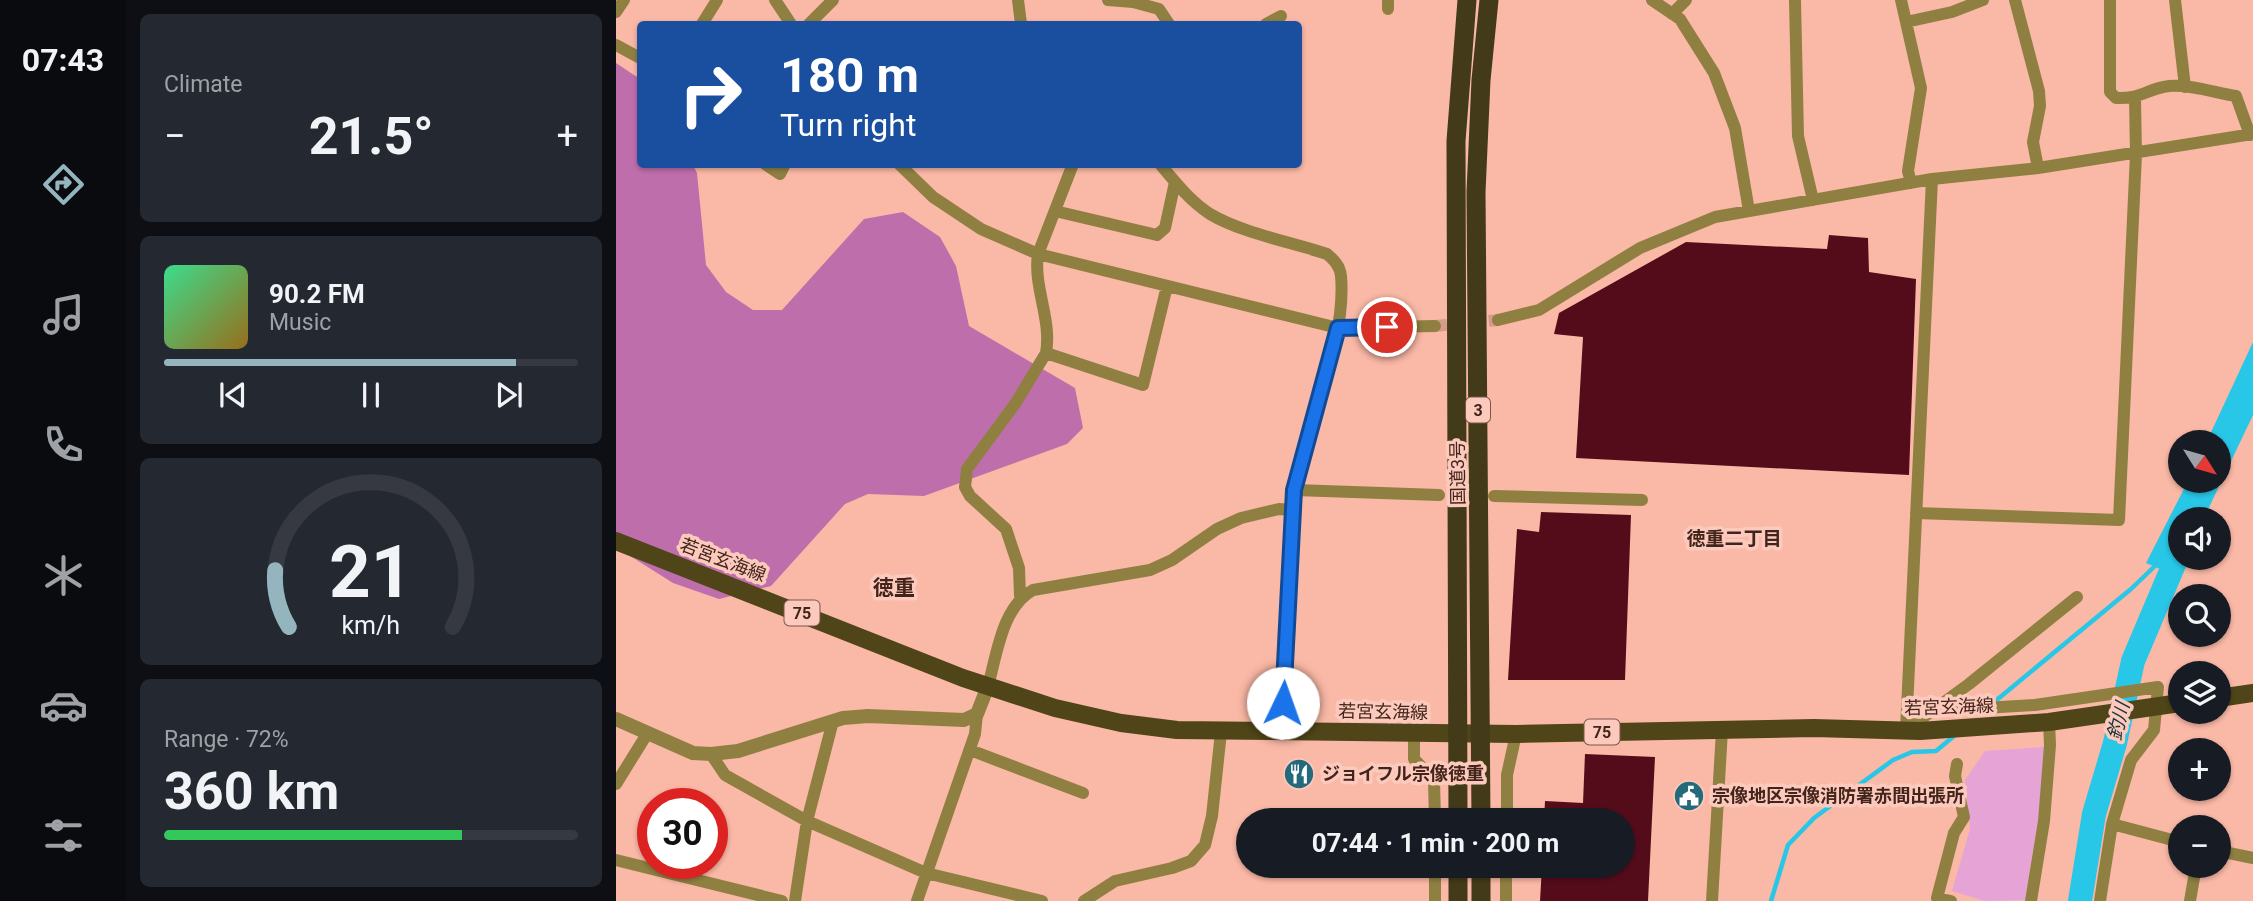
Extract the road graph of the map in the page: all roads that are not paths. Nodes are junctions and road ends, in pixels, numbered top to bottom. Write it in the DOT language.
graph roads {
  1 [pos="624,0"];
  2 [pos="718,0"];
  3 [pos="775,0"];
  4 [pos="833,0"];
  5 [pos="1018,0"];
  6 [pos="1108,0"];
  7 [pos="1467,0"];
  8 [pos="1489,0"];
  9 [pos="1652,0"];
  10 [pos="1686,0"];
  11 [pos="1796,0"];
  12 [pos="1901,0"];
  13 [pos="1983,0"];
  14 [pos="2015,0"];
  15 [pos="2110,0"];
  16 [pos="2175,0"];
  17 [pos="616,12"];
  18 [pos="1672,14"];
  19 [pos="1281,16"];
  20 [pos="704,21"];
  21 [pos="788,21"];
  22 [pos="811,21"];
  23 [pos="1021,21"];
  24 [pos="1167,21"];
  25 [pos="1272,21"];
  26 [pos="1906,22"];
  27 [pos="616,45"];
  28 [pos="637,56"];
  29 [pos="2185,87"];
  30 [pos="2135,99"];
  31 [pos="2251,134"];
  32 [pos="2136,154"];
  33 [pos="771,168"];
  34 [pos="783,168"];
  35 [pos="903,168"];
  36 [pos="1071,168"];
  37 [pos="1163,168"];
  38 [pos="2038,168"];
  39 [pos="1933,179"];
  40 [pos="1175,182"];
  41 [pos="1911,183"];
  42 [pos="1813,200"];
  43 [pos="1055,211"];
  44 [pos="1749,211"];
  45 [pos="1038,254"];
  46 [pos="1167,286"];
  47 [pos="1498,320"];
  48 [pos="1435,326"];
  49 [pos="1338,328"];
  50 [pos="1046,353"];
  51 [pos="1294,490"];
  52 [pos="1439,495"];
  53 [pos="1494,496"];
  54 [pos="1642,500"];
  55 [pos="1293,510"];
  56 [pos="1916,513"];
  57 [pos="616,541"];
  58 [pos="1020,596"];
  59 [pos="2077,597"];
  60 [pos="988,686"];
  61 [pos="2253,693"];
  62 [pos="2231,696"];
  63 [pos="2168,705"];
  64 [pos="2152,707"];
  65 [pos="1933,711"];
  66 [pos="977,714"];
  67 [pos="616,719"];
  68 [pos="834,720"];
  69 [pos="2049,722"];
  70 [pos="1722,730"];
  71 [pos="1913,730"];
  72 [pos="1282,731"];
  73 [pos="1221,732"];
  74 [pos="647,734"];
  75 [pos="1414,734"];
  76 [pos="1457,734"];
  77 [pos="1482,734"];
  78 [pos="1516,734"];
  79 [pos="970,750"];
  80 [pos="711,754"];
  81 [pos="1957,764"];
  82 [pos="616,784"];
  83 [pos="1083,793"];
  84 [pos="1435,808"];
  85 [pos="1458,808"];
  86 [pos="1481,808"];
  87 [pos="1507,808"];
  88 [pos="807,821"];
  89 [pos="2112,824"];
  90 [pos="2168,839"];
  91 [pos="2231,854"];
  92 [pos="2253,859"];
  93 [pos="616,860"];
  94 [pos="926,873"];
  95 [pos="1435,878"];
  96 [pos="1458,878"];
  97 [pos="1481,878"];
  98 [pos="1506,878"];
  99 [pos="2194,878"];
  100 [pos="782,901"];
  101 [pos="795,901"];
  102 [pos="917,901"];
  103 [pos="1042,901"];
  104 [pos="1084,901"];
  105 [pos="1435,901"];
  106 [pos="1458,901"];
  107 [pos="1481,901"];
  108 [pos="1506,901"];
  109 [pos="1712,901"];
  110 [pos="1951,901"];
  111 [pos="2031,901"];
  112 [pos="2100,901"];
  113 [pos="2190,901"];
  1 -- 17 [label="street"];
  2 -- 20 [label="street"];
  3 -- 21 [label="street"];
  4 -- 22 [label="street"];
  5 -- 23 [label="street"];
  6 -- 24 [label="street"];
  7 -- 76 [label="highway, 国道3号 / 3"];
  8 -- 77 [label="highway, 国道3号 / 3"];
  9 -- 18 [label="street"];
  10 -- 18 [label="street"];
  11 -- 42 [label="street"];
  12 -- 26 [label="street"];
  13 -- 26 [label="street"];
  14 -- 38 [label="street"];
  15 -- 30 [label="street"];
  16 -- 29 [label="street"];
  18 -- 44 [label="street"];
  19 -- 25 [label="street"];
  26 -- 41 [label="street"];
  27 -- 28 [label="street"];
  29 -- 30 [label="street"];
  29 -- 31 [label="street"];
  30 -- 32 [label="street"];
  31 -- 32 [label="street"];
  32 -- 38 [label="street"];
  32 -- 56 [label="street"];
  33 -- 34 [label="street"];
  35 -- 45 [label="street"];
  36 -- 43 [label="street"];
  37 -- 40 [label="street"];
  38 -- 39 [label="street"];
  39 -- 41 [label="street"];
  39 -- 56 [label="street"];
  40 -- 43 [label="street"];
  40 -- 49 [label="street"];
  41 -- 42 [label="street"];
  42 -- 44 [label="street"];
  43 -- 45 [label="street"];
  44 -- 47 [label="street"];
  45 -- 46 [label="street"];
  45 -- 50 [label="street"];
  46 -- 49 [label="street"];
  46 -- 50 [label="street"];
  48 -- 49 [label="street"];
  49 -- 51 [label="street"];
  50 -- 58 [label="street"];
  51 -- 52 [label="street"];
  51 -- 55 [label="street"];
  53 -- 54 [label="street"];
  55 -- 58 [label="street"];
  55 -- 72 [label="street"];
  56 -- 71 [label="street"];
  57 -- 60 [label="main road, 若宮玄海線 / 75"];
  58 -- 60 [label="street"];
  59 -- 65 [label="street"];
  60 -- 66 [label="street"];
  60 -- 73 [label="main road, 若宮玄海線 / 75"];
  61 -- 62 [label="main road"];
  63 -- 64 [label="main road, 若宮玄海線 / 75"];
  64 -- 65 [label="street"];
  64 -- 69 [label="main road, 若宮玄海線 / 75"];
  64 -- 89 [label="street"];
  65 -- 71 [label="street"];
  66 -- 68 [label="street"];
  66 -- 79 [label="street"];
  67 -- 74 [label="street"];
  68 -- 80 [label="street"];
  68 -- 88 [label="street"];
  69 -- 71 [label="main road, 若宮玄海線 / 75"];
  69 -- 111 [label="street"];
  70 -- 71 [label="main road, 若宮玄海線 / 75"];
  70 -- 78 [label="main road, 若宮玄海線 / 75"];
  70 -- 109 [label="street"];
  72 -- 73 [label="main road, 若宮玄海線 / 75"];
  72 -- 75 [label="main road, 若宮玄海線 / 75"];
  73 -- 104 [label="street"];
  74 -- 80 [label="street"];
  74 -- 82 [label="street"];
  75 -- 76 [label="main road, 若宮玄海線 / 75"];
  75 -- 84 [label="street"];
  76 -- 77 [label="main road, 若宮玄海線 / 75"];
  76 -- 85 [label="highway, 国道3号 / 3"];
  77 -- 78 [label="main road, 若宮玄海線 / 75"];
  77 -- 86 [label="highway, 国道3号 / 3"];
  78 -- 87 [label="street"];
  79 -- 83 [label="street"];
  79 -- 94 [label="street"];
  80 -- 88 [label="street"];
  81 -- 110 [label="street"];
  88 -- 94 [label="street"];
  88 -- 101 [label="street"];
  89 -- 90 [label="street"];
  89 -- 112 [label="street"];
  91 -- 92 [label="street"];
  93 -- 100 [label="street"];
  94 -- 102 [label="street"];
  94 -- 103 [label="street"];
  95 -- 105 [label="street"];
  96 -- 106 [label="highway"];
  97 -- 107 [label="highway"];
  98 -- 108 [label="street"];
  99 -- 113 [label="street"];
}
